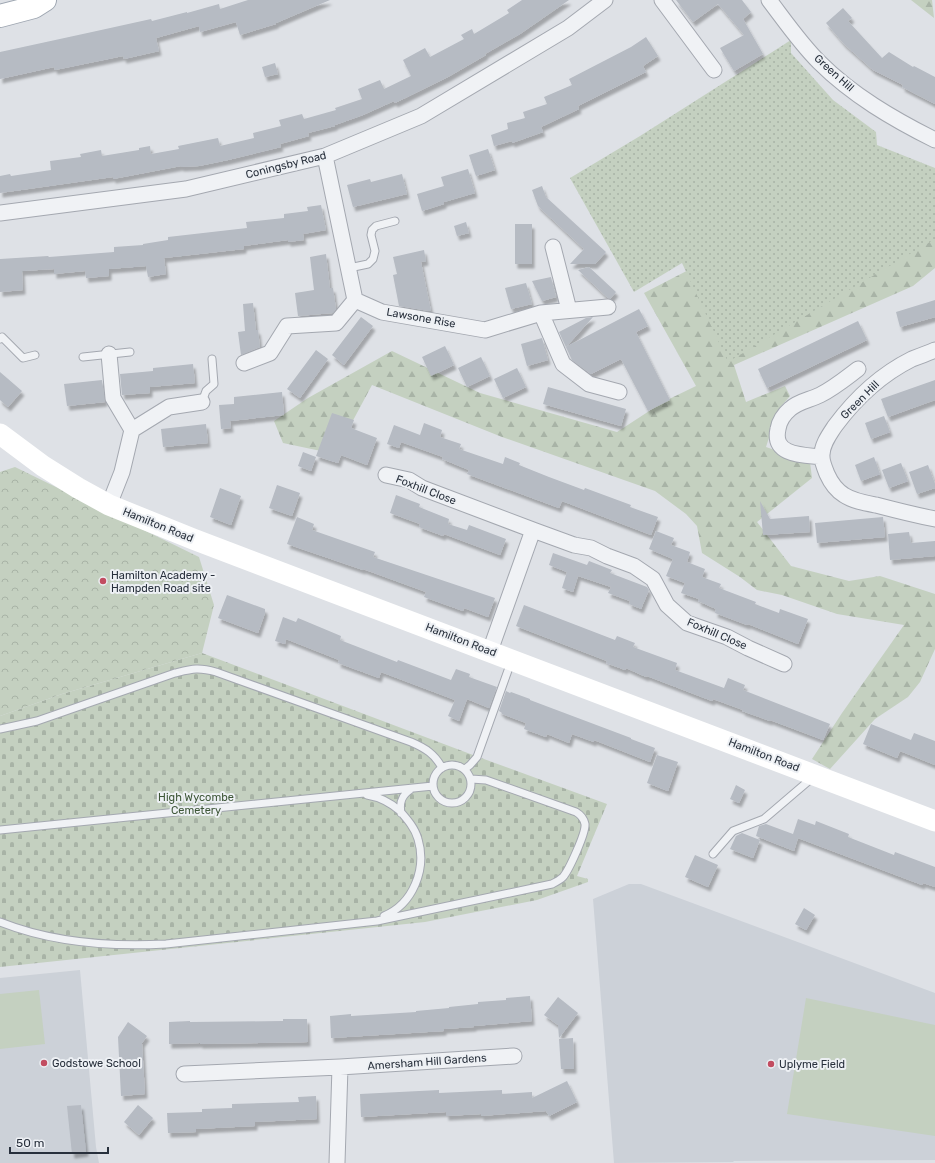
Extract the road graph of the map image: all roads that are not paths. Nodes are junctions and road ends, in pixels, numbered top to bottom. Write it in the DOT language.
graph roads {
  1 [pos="45,0"];
  2 [pos="605,0"];
  3 [pos="662,0"];
  4 [pos="769,0"];
  5 [pos="0,16"];
  6 [pos="714,70"];
  7 [pos="935,140"];
  8 [pos="325,156"];
  9 [pos="0,213"];
  10 [pos="395,221"];
  11 [pos="553,247"];
  12 [pos="349,268"];
  13 [pos="355,300"];
  14 [pos="608,308"];
  15 [pos="569,310"];
  16 [pos="541,313"];
  17 [pos="0,339"];
  18 [pos="935,350"];
  19 [pos="130,352"];
  20 [pos="109,354"];
  21 [pos="35,355"];
  22 [pos="83,356"];
  23 [pos="212,359"];
  24 [pos="244,363"];
  25 [pos="858,369"];
  26 [pos="619,392"];
  27 [pos="202,402"];
  28 [pos="132,430"];
  29 [pos="2,440"];
  30 [pos="822,457"];
  31 [pos="386,475"];
  32 [pos="109,505"];
  33 [pos="935,519"];
  34 [pos="534,530"];
  35 [pos="490,651"];
  36 [pos="511,660"];
  37 [pos="784,664"];
  38 [pos="0,729"];
  39 [pos="442,768"];
  40 [pos="465,769"];
  41 [pos="816,775"];
  42 [pos="471,779"];
  43 [pos="433,786"];
  44 [pos="413,788"];
  45 [pos="357,794"];
  46 [pos="401,813"];
  47 [pos="935,821"];
  48 [pos="0,830"];
  49 [pos="713,854"];
  50 [pos="405,901"];
  51 [pos="414,914"];
  52 [pos="0,922"];
  53 [pos="372,922"];
  54 [pos="514,1056"];
  55 [pos="340,1068"];
  56 [pos="184,1074"];
  57 [pos="337,1163"];
  1 -- 5 [label="main road"];
  2 -- 8 [label="street, Coningsby Road"];
  3 -- 6 [label="street"];
  4 -- 7 [label="street, Green Hill"];
  8 -- 9 [label="street, Coningsby Road"];
  8 -- 12 [label="street"];
  10 -- 12 [label="lane"];
  11 -- 15 [label="street"];
  12 -- 13 [label="street"];
  13 -- 16 [label="street, Lawsone Rise"];
  13 -- 24 [label="street"];
  14 -- 15 [label="street, Lawsone Rise"];
  15 -- 16 [label="street, Lawsone Rise"];
  16 -- 26 [label="street"];
  17 -- 21 [label="lane"];
  18 -- 30 [label="street, Green Hill"];
  19 -- 20 [label="lane"];
  20 -- 22 [label="lane"];
  20 -- 28 [label="street"];
  23 -- 27 [label="lane"];
  25 -- 30 [label="street"];
  27 -- 28 [label="street"];
  28 -- 32 [label="street"];
  29 -- 32 [label="street, Hamilton Road"];
  30 -- 33 [label="street"];
  31 -- 34 [label="street, Foxhill Close"];
  32 -- 35 [label="street, Hamilton Road"];
  34 -- 35 [label="street"];
  34 -- 37 [label="street, Foxhill Close"];
  35 -- 36 [label="street, Hamilton Road"];
  36 -- 40 [label="lane"];
  36 -- 41 [label="street, Hamilton Road"];
  38 -- 39 [label="lane"];
  39 -- 40 [label="lane"];
  39 -- 43 [label="lane"];
  40 -- 42 [label="lane"];
  41 -- 47 [label="street, Hamilton Road"];
  41 -- 49 [label="lane"];
  42 -- 43 [label="lane"];
  42 -- 51 [label="lane"];
  43 -- 44 [label="lane"];
  44 -- 45 [label="lane"];
  44 -- 46 [label="lane"];
  45 -- 46 [label="lane"];
  45 -- 48 [label="lane"];
  46 -- 50 [label="lane"];
  50 -- 51 [label="lane"];
  50 -- 53 [label="lane"];
  51 -- 53 [label="lane"];
  52 -- 53 [label="lane"];
  54 -- 55 [label="street, Amersham Hill Gardens"];
  55 -- 56 [label="street, Amersham Hill Gardens"];
  55 -- 57 [label="street"];
}
